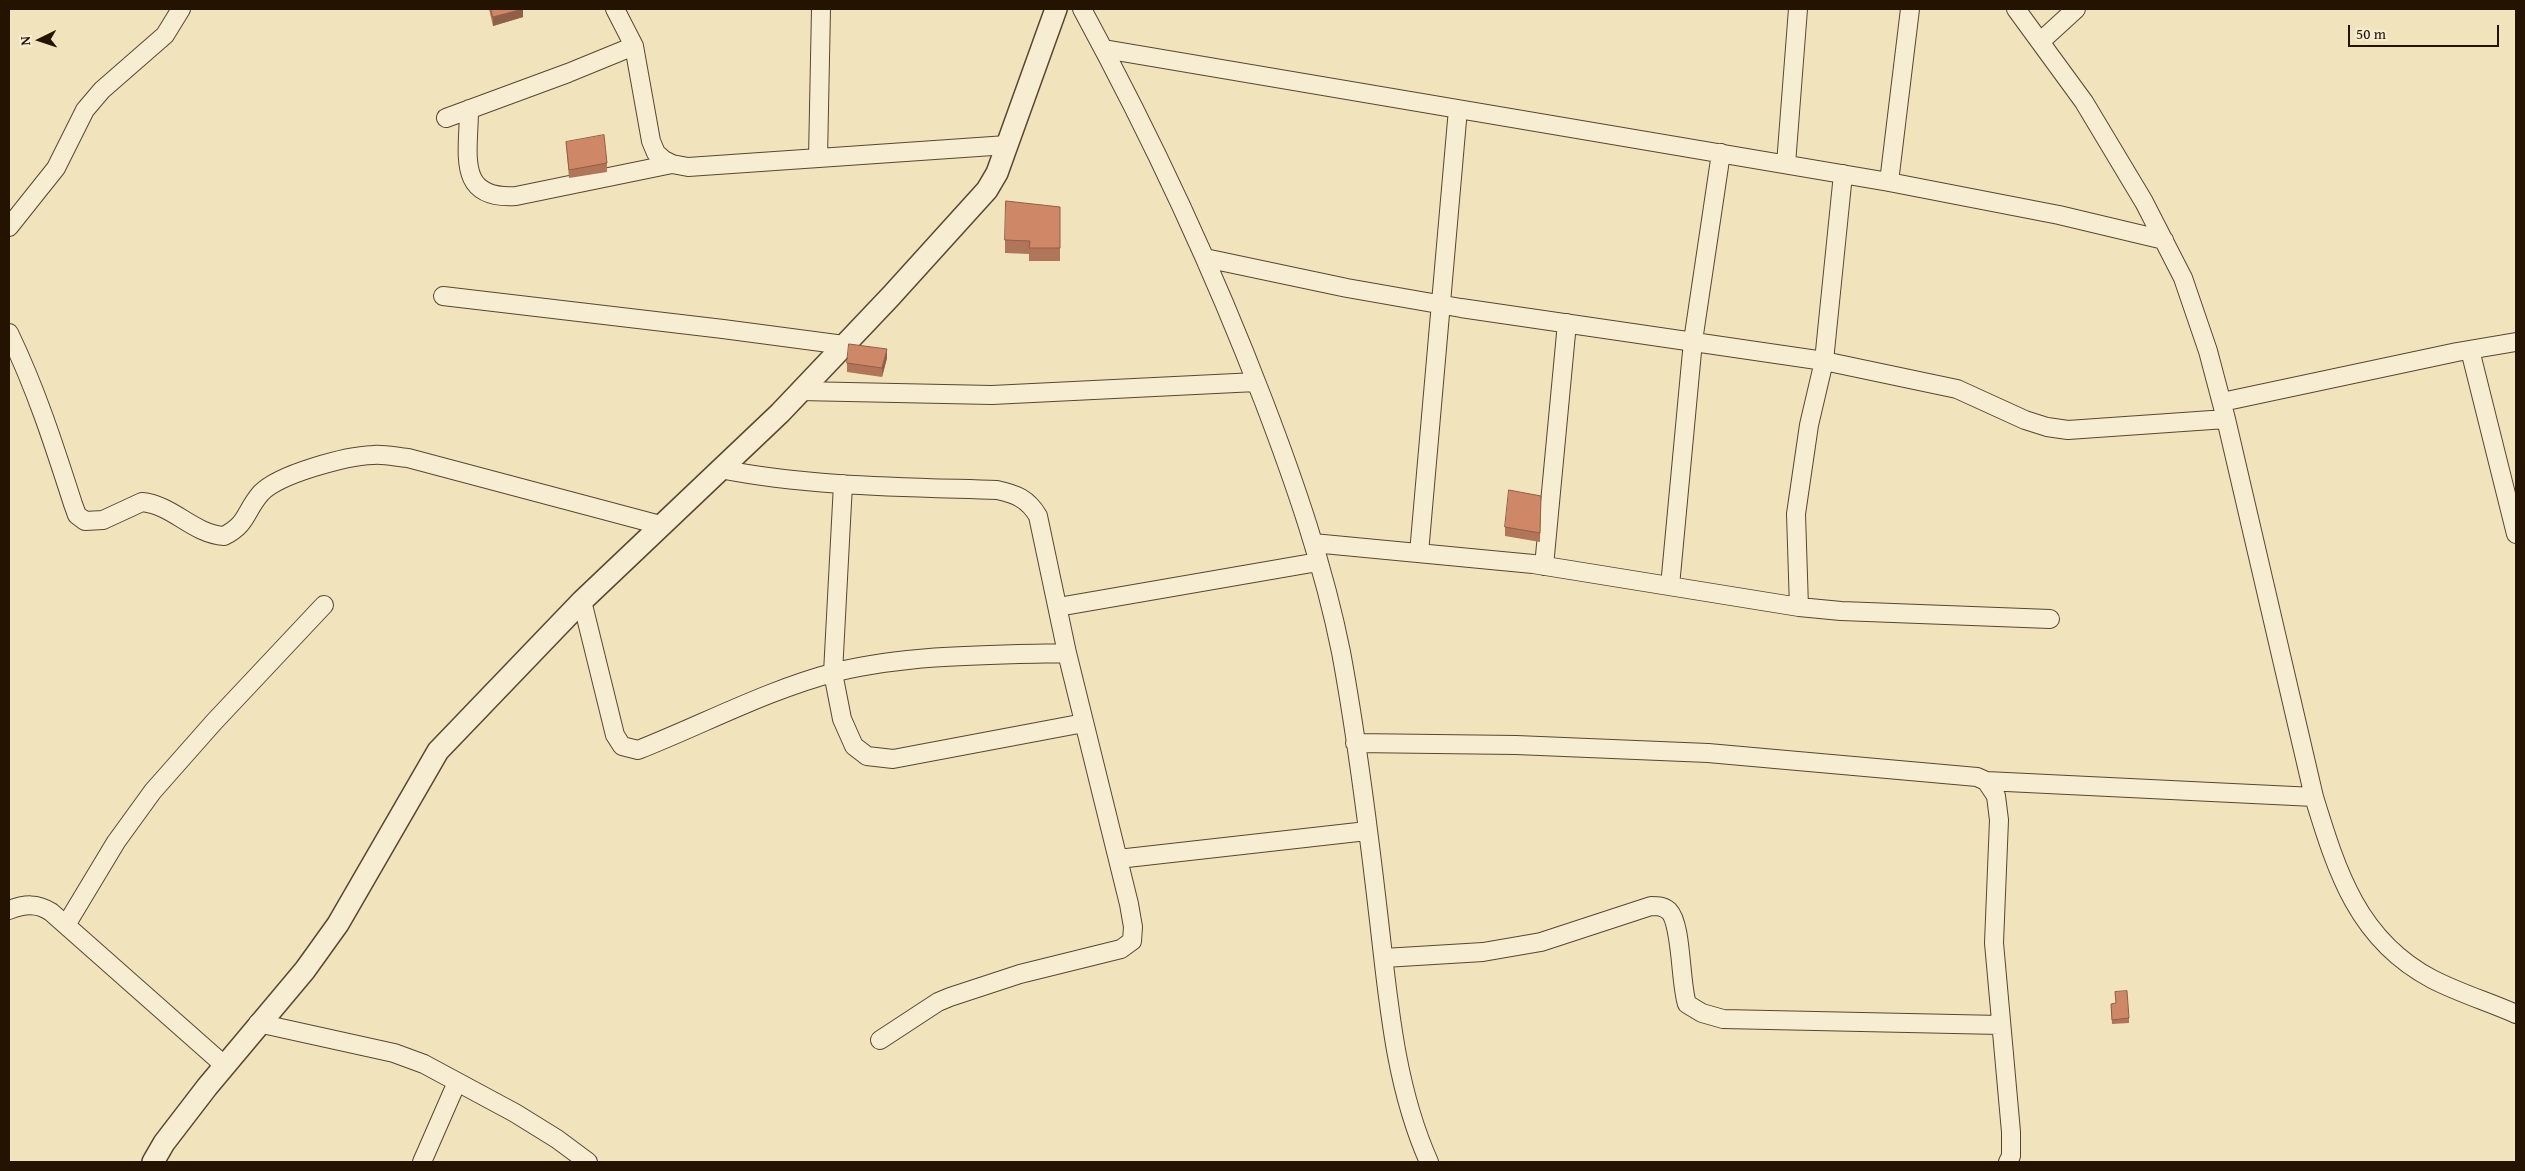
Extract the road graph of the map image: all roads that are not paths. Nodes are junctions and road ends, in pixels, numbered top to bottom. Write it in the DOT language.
graph roads {
  1 [pos="181,9"];
  2 [pos="615,9"];
  3 [pos="821,9"];
  4 [pos="1056,9"];
  5 [pos="1082,9"];
  6 [pos="1798,9"];
  7 [pos="1910,9"];
  8 [pos="2016,9"];
  9 [pos="2076,9"];
  10 [pos="2041,40"];
  11 [pos="634,46"];
  12 [pos="1104,49"];
  13 [pos="469,109"];
  14 [pos="1458,109"];
  15 [pos="446,118"];
  16 [pos="1007,145"];
  17 [pos="1721,153"];
  18 [pos="818,158"];
  19 [pos="672,164"];
  20 [pos="1786,164"];
  21 [pos="1843,174"];
  22 [pos="1889,182"];
  23 [pos="9,227"];
  24 [pos="2164,240"];
  25 [pos="1206,258"];
  26 [pos="443,296"];
  27 [pos="1441,304"];
  28 [pos="1567,323"];
  29 [pos="9,333"];
  30 [pos="1693,342"];
  31 [pos="2516,342"];
  32 [pos="844,346"];
  33 [pos="2470,350"];
  34 [pos="1824,361"];
  35 [pos="1256,382"];
  36 [pos="800,391"];
  37 [pos="2222,402"];
  38 [pos="2226,419"];
  39 [pos="720,469"];
  40 [pos="843,484"];
  41 [pos="660,525"];
  42 [pos="2516,534"];
  43 [pos="1313,543"];
  44 [pos="1419,553"];
  45 [pos="1318,562"];
  46 [pos="1544,566"];
  47 [pos="1670,586"];
  48 [pos="582,601"];
  49 [pos="324,605"];
  50 [pos="1058,607"];
  51 [pos="1799,607"];
  52 [pos="2050,619"];
  53 [pos="1067,653"];
  54 [pos="833,673"];
  55 [pos="1084,723"];
  56 [pos="1355,743"];
  57 [pos="1986,781"];
  58 [pos="2314,798"];
  59 [pos="1367,831"];
  60 [pos="1118,860"];
  61 [pos="9,910"];
  62 [pos="66,925"];
  63 [pos="1384,958"];
  64 [pos="2516,1014"];
  65 [pos="258,1023"];
  66 [pos="2000,1025"];
  67 [pos="880,1040"];
  68 [pos="224,1065"];
  69 [pos="457,1082"];
  70 [pos="153,1162"];
  71 [pos="422,1162"];
  72 [pos="588,1162"];
  73 [pos="1429,1162"];
  74 [pos="2008,1162"];
  1 -- 23 [label="street"];
  2 -- 11 [label="street"];
  3 -- 18 [label="street"];
  4 -- 16 [label="street"];
  5 -- 12 [label="street"];
  6 -- 20 [label="street"];
  7 -- 22 [label="street"];
  8 -- 10 [label="street"];
  9 -- 10 [label="street"];
  10 -- 24 [label="street"];
  11 -- 13 [label="street"];
  11 -- 19 [label="street"];
  12 -- 14 [label="street"];
  12 -- 25 [label="street"];
  13 -- 15 [label="street"];
  13 -- 19 [label="street"];
  14 -- 17 [label="street"];
  14 -- 27 [label="street"];
  16 -- 18 [label="street"];
  16 -- 32 [label="street"];
  17 -- 20 [label="street"];
  17 -- 30 [label="street"];
  18 -- 19 [label="street"];
  20 -- 21 [label="street"];
  21 -- 22 [label="street"];
  21 -- 34 [label="street"];
  22 -- 24 [label="street"];
  24 -- 37 [label="street"];
  25 -- 27 [label="street"];
  25 -- 35 [label="street"];
  26 -- 32 [label="street"];
  27 -- 28 [label="street"];
  27 -- 44 [label="street"];
  28 -- 30 [label="street"];
  28 -- 46 [label="street"];
  29 -- 41 [label="street"];
  30 -- 34 [label="street"];
  30 -- 47 [label="street"];
  31 -- 33 [label="street"];
  32 -- 36 [label="street"];
  33 -- 37 [label="street"];
  33 -- 42 [label="street"];
  34 -- 38 [label="street"];
  34 -- 51 [label="street"];
  35 -- 36 [label="street"];
  35 -- 43 [label="street"];
  36 -- 39 [label="street"];
  37 -- 38 [label="street"];
  38 -- 58 [label="street"];
  39 -- 40 [label="street"];
  39 -- 41 [label="street"];
  40 -- 50 [label="street"];
  40 -- 54 [label="street"];
  41 -- 48 [label="street"];
  43 -- 44 [label="street"];
  43 -- 45 [label="street"];
  44 -- 46 [label="street"];
  45 -- 50 [label="street"];
  45 -- 56 [label="street"];
  46 -- 47 [label="street"];
  47 -- 51 [label="street"];
  48 -- 54 [label="street"];
  48 -- 65 [label="street"];
  49 -- 62 [label="street"];
  50 -- 53 [label="street"];
  51 -- 52 [label="street"];
  53 -- 54 [label="street"];
  53 -- 55 [label="street"];
  54 -- 55 [label="street"];
  55 -- 60 [label="street"];
  56 -- 57 [label="street"];
  56 -- 59 [label="street"];
  57 -- 58 [label="street"];
  57 -- 66 [label="street"];
  58 -- 64 [label="street"];
  59 -- 60 [label="street"];
  59 -- 63 [label="street"];
  60 -- 67 [label="street"];
  61 -- 62 [label="street"];
  62 -- 68 [label="street"];
  63 -- 66 [label="street"];
  63 -- 73 [label="street"];
  65 -- 68 [label="street"];
  65 -- 69 [label="street"];
  66 -- 74 [label="street"];
  68 -- 70 [label="street"];
  69 -- 71 [label="street"];
  69 -- 72 [label="street"];
}
